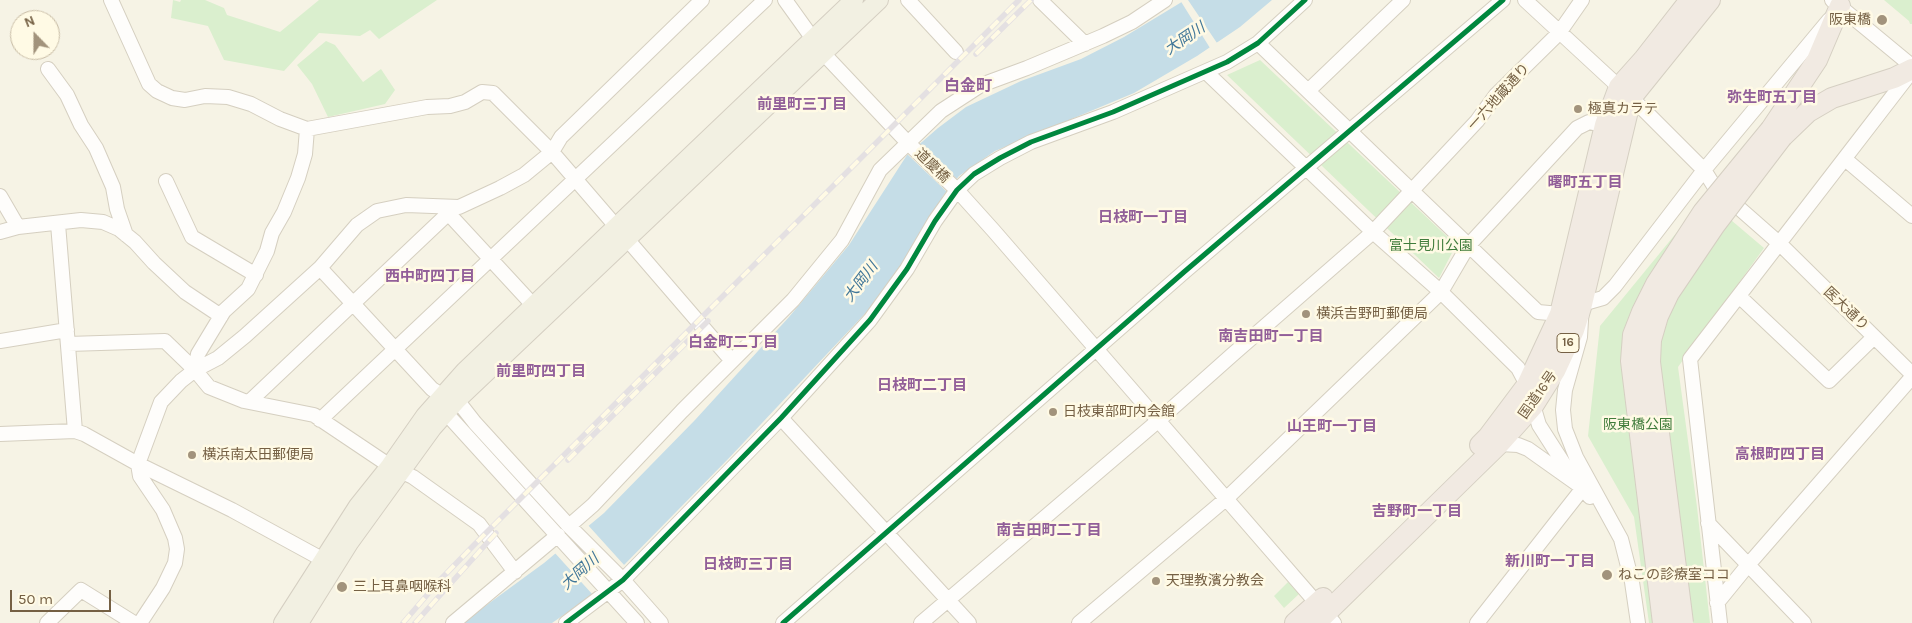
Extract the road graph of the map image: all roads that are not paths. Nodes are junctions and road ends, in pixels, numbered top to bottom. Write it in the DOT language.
graph roads {
  1 [pos="111,0"];
  2 [pos="702,0"];
  3 [pos="765,0"];
  4 [pos="785,0"];
  5 [pos="854,0"];
  6 [pos="880,0"];
  7 [pos="908,0"];
  8 [pos="1040,0"];
  9 [pos="1165,0"];
  10 [pos="1305,0"];
  11 [pos="1403,0"];
  12 [pos="1503,0"];
  13 [pos="1524,0"];
  14 [pos="1582,0"];
  15 [pos="1690,0"];
  16 [pos="1710,0"];
  17 [pos="1839,2"];
  18 [pos="1559,33"];
  19 [pos="813,38"];
  20 [pos="1258,43"];
  21 [pos="1085,44"];
  22 [pos="956,52"];
  23 [pos="823,53"];
  24 [pos="48,69"];
  25 [pos="1912,69"];
  26 [pos="1206,72"];
  27 [pos="1308,91"];
  28 [pos="1625,92"];
  29 [pos="1606,124"];
  30 [pos="307,128"];
  31 [pos="1350,132"];
  32 [pos="1777,133"];
  33 [pos="910,145"];
  34 [pos="552,152"];
  35 [pos="1845,159"];
  36 [pos="1308,168"];
  37 [pos="1704,170"];
  38 [pos="575,179"];
  39 [pos="166,181"];
  40 [pos="955,188"];
  41 [pos="1412,190"];
  42 [pos="0,196"];
  43 [pos="452,210"];
  44 [pos="1912,216"];
  45 [pos="58,224"];
  46 [pos="18,227"];
  47 [pos="0,232"];
  48 [pos="1373,232"];
  49 [pos="621,233"];
  50 [pos="126,235"];
  51 [pos="1780,244"];
  52 [pos="1468,246"];
  53 [pos="491,259"];
  54 [pos="320,268"];
  55 [pos="256,275"];
  56 [pos="1441,292"];
  57 [pos="1740,297"];
  58 [pos="353,303"];
  59 [pos="1582,304"];
  60 [pos="534,305"];
  61 [pos="1560,314"];
  62 [pos="221,316"];
  63 [pos="68,337"];
  64 [pos="1874,337"];
  65 [pos="0,341"];
  66 [pos="394,348"];
  67 [pos="1097,349"];
  68 [pos="732,361"];
  69 [pos="195,370"];
  70 [pos="1912,376"];
  71 [pos="1527,385"];
  72 [pos="248,402"];
  73 [pos="448,403"];
  74 [pos="1534,406"];
  75 [pos="781,418"];
  76 [pos="320,420"];
  77 [pos="1160,420"];
  78 [pos="75,430"];
  79 [pos="0,434"];
  80 [pos="1499,444"];
  81 [pos="138,464"];
  82 [pos="395,468"];
  83 [pos="1583,488"];
  84 [pos="1227,498"];
  85 [pos="1611,521"];
  86 [pos="1708,523"];
  87 [pos="569,526"];
  88 [pos="885,533"];
  89 [pos="558,535"];
  90 [pos="329,562"];
  91 [pos="1748,564"];
  92 [pos="515,572"];
  93 [pos="623,580"];
  94 [pos="608,592"];
  95 [pos="948,600"];
  96 [pos="1717,603"];
  97 [pos="1323,616"];
  98 [pos="1683,618"];
  99 [pos="47,623"];
  100 [pos="134,623"];
  101 [pos="140,623"];
  102 [pos="283,623"];
  103 [pos="299,623"];
  104 [pos="453,623"];
  105 [pos="566,623"];
  106 [pos="636,623"];
  107 [pos="661,623"];
  108 [pos="783,623"];
  109 [pos="920,623"];
  110 [pos="970,623"];
  111 [pos="1079,623"];
  112 [pos="1295,623"];
  113 [pos="1477,623"];
  114 [pos="1638,623"];
  115 [pos="1663,623"];
  116 [pos="1720,623"];
  117 [pos="1804,623"];
  1 -- 30 [label="street"];
  2 -- 34 [label="street"];
  3 -- 38 [label="street"];
  4 -- 19 [label="street, 道慶橋"];
  5 -- 19 [label="main road"];
  6 -- 23 [label="main road"];
  7 -- 22 [label="street"];
  8 -- 21 [label="street"];
  9 -- 21 [label="street"];
  10 -- 20 [label="street"];
  11 -- 27 [label="street"];
  12 -- 31 [label="street"];
  13 -- 18 [label="street, 医大通り"];
  14 -- 18 [label="street, 一六地蔵通り"];
  15 -- 28 [label="highway, 国道16号 / 16"];
  16 -- 28 [label="highway, 国道16号 / 16"];
  17 -- 25 [label="street"];
  17 -- 32 [label="highway"];
  17 -- 37 [label="street"];
  18 -- 28 [label="street, 医大通り"];
  18 -- 41 [label="street, 一六地蔵通り"];
  19 -- 23 [label="street, 道慶橋"];
  19 -- 49 [label="main road"];
  20 -- 26 [label="street"];
  20 -- 27 [label="street"];
  21 -- 33 [label="street"];
  23 -- 33 [label="street, 道慶橋"];
  23 -- 49 [label="main road"];
  24 -- 50 [label="street"];
  25 -- 32 [label="highway"];
  25 -- 35 [label="street"];
  26 -- 36 [label="street"];
  26 -- 40 [label="street"];
  27 -- 31 [label="street"];
  28 -- 29 [label="highway, 国道16号 / 16"];
  28 -- 37 [label="street, 医大通り"];
  28 -- 59 [label="highway, 国道16号 / 16"];
  29 -- 52 [label="street"];
  29 -- 61 [label="highway, 国道16号 / 16"];
  30 -- 34 [label="street"];
  30 -- 55 [label="street"];
  31 -- 36 [label="street"];
  31 -- 41 [label="street"];
  32 -- 98 [label="highway, bridge"];
  32 -- 115 [label="highway, bridge"];
  33 -- 40 [label="street, 道慶橋"];
  33 -- 68 [label="street"];
  34 -- 38 [label="street"];
  34 -- 43 [label="street"];
  35 -- 44 [label="street"];
  35 -- 51 [label="street"];
  36 -- 48 [label="street"];
  36 -- 67 [label="street"];
  37 -- 51 [label="street, 医大通り"];
  37 -- 59 [label="street"];
  38 -- 49 [label="street"];
  38 -- 53 [label="street"];
  39 -- 55 [label="street"];
  40 -- 67 [label="street, 道慶橋"];
  40 -- 75 [label="street"];
  41 -- 48 [label="street, 一六地蔵通り"];
  41 -- 52 [label="street"];
  42 -- 46 [label="street"];
  43 -- 53 [label="street"];
  43 -- 54 [label="street"];
  43 -- 58 [label="street"];
  45 -- 46 [label="street"];
  45 -- 50 [label="street"];
  45 -- 63 [label="street"];
  46 -- 47 [label="street"];
  48 -- 56 [label="street"];
  48 -- 77 [label="street, 一六地蔵通り"];
  49 -- 60 [label="main road"];
  49 -- 68 [label="street"];
  49 -- 73 [label="main road"];
  50 -- 62 [label="street"];
  51 -- 57 [label="street"];
  51 -- 64 [label="street, 医大通り"];
  52 -- 56 [label="street"];
  52 -- 61 [label="street"];
  53 -- 60 [label="street"];
  53 -- 66 [label="street"];
  54 -- 58 [label="street"];
  54 -- 69 [label="street"];
  55 -- 62 [label="street"];
  56 -- 71 [label="street"];
  56 -- 84 [label="street"];
  57 -- 64 [label="street"];
  57 -- 86 [label="street"];
  58 -- 66 [label="street"];
  58 -- 72 [label="street"];
  59 -- 74 [label="highway, 国道16号 / 16"];
  59 -- 85 [label="street"];
  60 -- 73 [label="main road"];
  61 -- 71 [label="highway, 国道16号 / 16"];
  62 -- 69 [label="street"];
  63 -- 65 [label="street"];
  63 -- 69 [label="street"];
  63 -- 78 [label="street"];
  64 -- 70 [label="street, 医大通り"];
  66 -- 73 [label="street"];
  66 -- 76 [label="street"];
  67 -- 77 [label="street, 道慶橋"];
  67 -- 88 [label="street"];
  68 -- 87 [label="street"];
  69 -- 72 [label="street"];
  69 -- 81 [label="street"];
  70 -- 91 [label="street"];
  71 -- 74 [label="street"];
  71 -- 97 [label="highway, 国道16号 / 16"];
  72 -- 76 [label="street"];
  73 -- 82 [label="main road"];
  73 -- 87 [label="street"];
  73 -- 89 [label="street"];
  74 -- 80 [label="highway, 国道16号 / 16"];
  74 -- 83 [label="street"];
  75 -- 88 [label="street"];
  75 -- 93 [label="street"];
  76 -- 82 [label="street"];
  77 -- 84 [label="street, 道慶橋"];
  77 -- 95 [label="street, 一六地蔵通り"];
  78 -- 79 [label="street"];
  78 -- 81 [label="street"];
  80 -- 83 [label="street"];
  80 -- 97 [label="highway, 国道16号 / 16"];
  81 -- 90 [label="street"];
  81 -- 101 [label="street"];
  82 -- 90 [label="main road"];
  82 -- 92 [label="street"];
  83 -- 85 [label="street"];
  83 -- 113 [label="street"];
  84 -- 97 [label="street, 道慶橋"];
  84 -- 111 [label="street"];
  85 -- 114 [label="street"];
  86 -- 91 [label="street"];
  86 -- 96 [label="street"];
  87 -- 93 [label="street"];
  88 -- 95 [label="street"];
  88 -- 108 [label="street"];
  89 -- 92 [label="street"];
  89 -- 94 [label="street"];
  90 -- 102 [label="main road"];
  90 -- 103 [label="main road"];
  91 -- 96 [label="street"];
  91 -- 117 [label="street"];
  92 -- 104 [label="street"];
  93 -- 94 [label="street"];
  93 -- 107 [label="street"];
  94 -- 105 [label="street"];
  94 -- 106 [label="street"];
  95 -- 109 [label="street, 一六地蔵通り"];
  95 -- 110 [label="street"];
  96 -- 116 [label="street"];
  97 -- 112 [label="highway, 国道16号 / 16"];
  99 -- 100 [label="street"];
}
